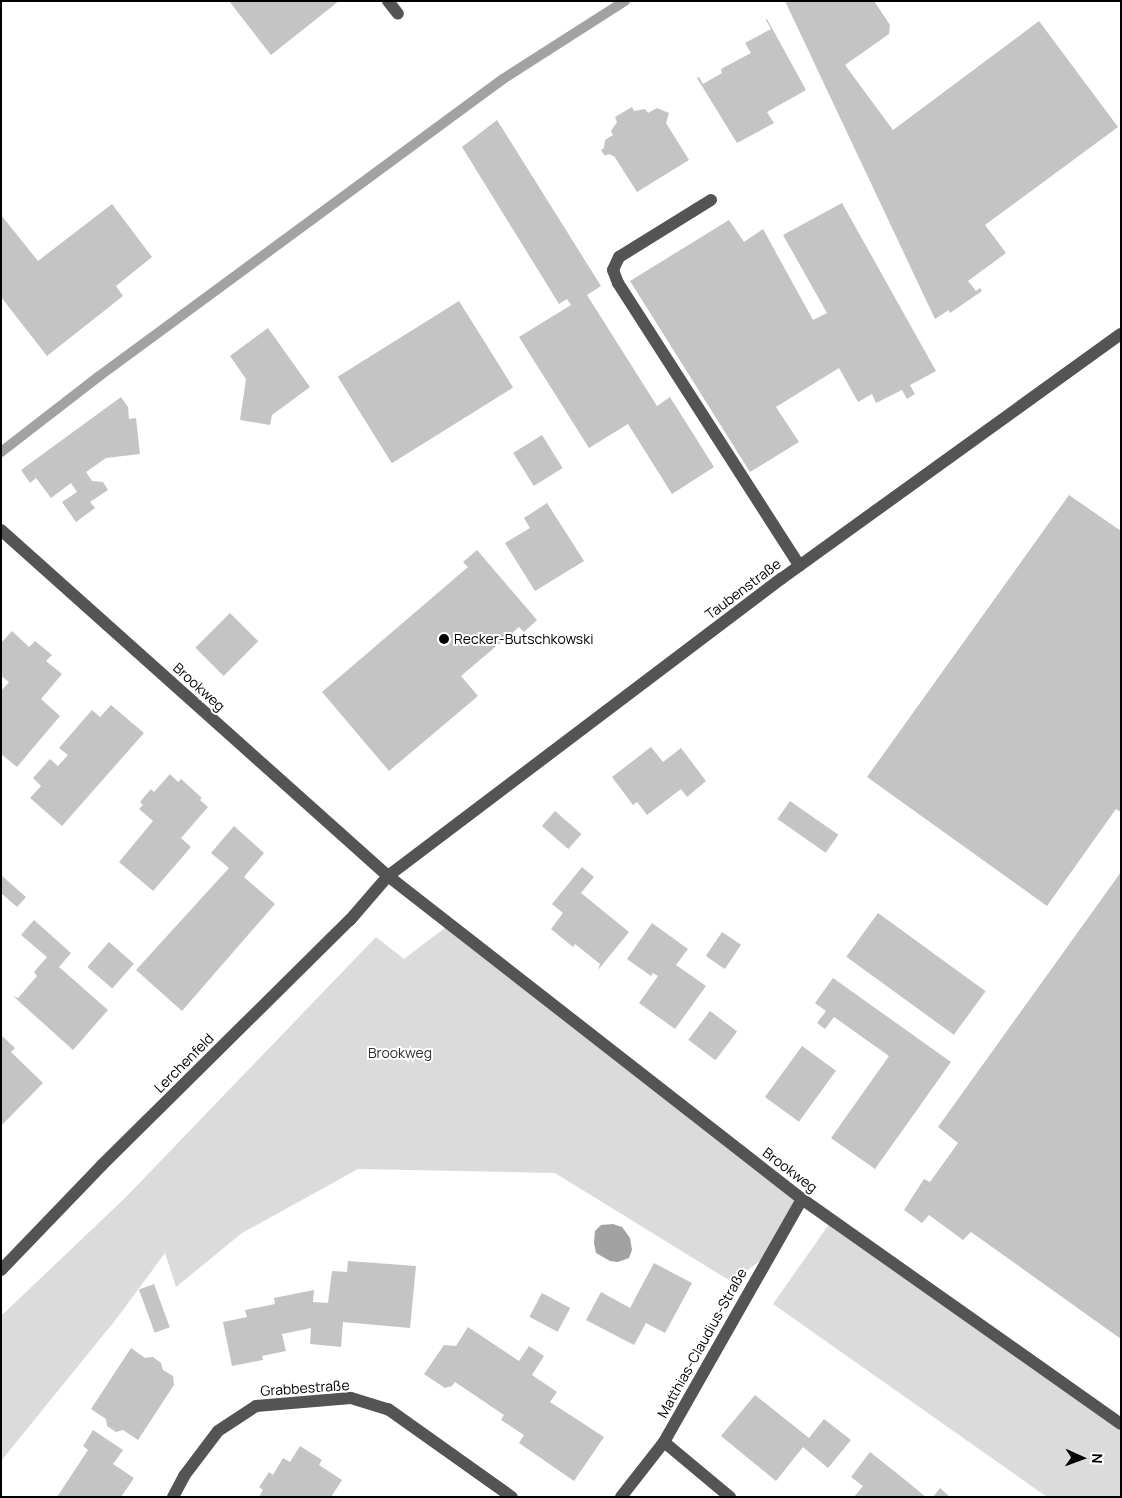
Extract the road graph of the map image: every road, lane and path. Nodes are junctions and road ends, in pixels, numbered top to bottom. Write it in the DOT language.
graph roads {
  1 [pos="388,1"];
  2 [pos="398,14"];
  3 [pos="710,200"];
  4 [pos="1121,334"];
  5 [pos="1,530"];
  6 [pos="800,566"];
  7 [pos="388,876"];
  8 [pos="802,1199"];
  9 [pos="1,1270"];
  10 [pos="1121,1424"];
  11 [pos="664,1442"];
  12 [pos="173,1497"];
  13 [pos="512,1497"];
  14 [pos="621,1497"];
  15 [pos="730,1497"];
  1 -- 2 [label="street"];
  3 -- 6 [label="street"];
  4 -- 6 [label="street, Taubenstraße"];
  5 -- 7 [label="street, Brookweg"];
  6 -- 7 [label="street, Taubenstraße"];
  7 -- 8 [label="street, Brookweg"];
  7 -- 9 [label="street, Lerchenfeld"];
  8 -- 10 [label="street, Brookweg"];
  8 -- 11 [label="street, Matthias-Claudius-Straße"];
  11 -- 14 [label="street, Matthias-Claudius-Straße"];
  11 -- 15 [label="street"];
  12 -- 13 [label="street, Grabbestraße"];
}
